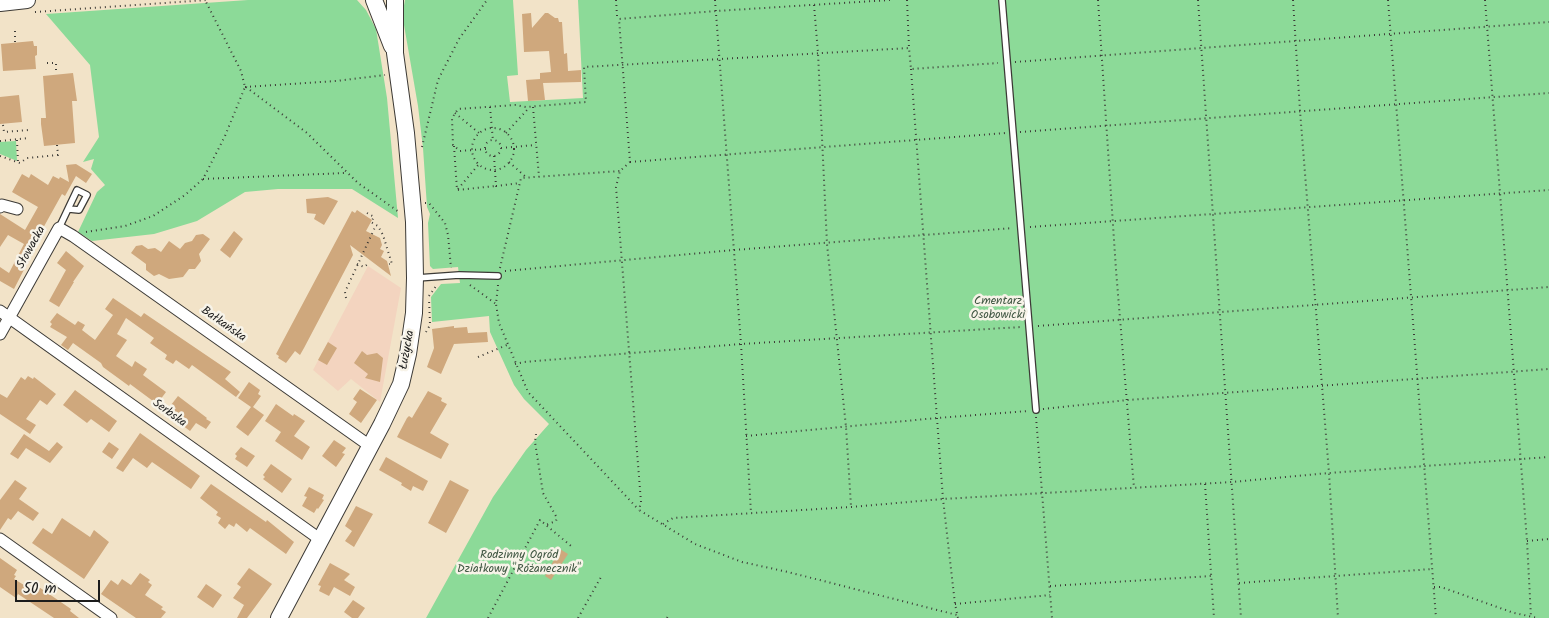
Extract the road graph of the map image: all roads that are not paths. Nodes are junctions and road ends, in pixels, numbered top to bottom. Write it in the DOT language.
graph roads {
  1 [pos="374,0"];
  2 [pos="395,0"];
  3 [pos="1002,0"];
  4 [pos="0,2"];
  5 [pos="29,6"];
  6 [pos="395,53"];
  7 [pos="0,207"];
  8 [pos="69,209"];
  9 [pos="17,210"];
  10 [pos="59,228"];
  11 [pos="498,276"];
  12 [pos="415,278"];
  13 [pos="4,314"];
  14 [pos="0,334"];
  15 [pos="1036,410"];
  16 [pos="370,446"];
  17 [pos="0,540"];
  18 [pos="321,540"];
  19 [pos="111,618"];
  20 [pos="280,618"];
  1 -- 6 [label="street, Łużycka"];
  2 -- 6 [label="street, Łużycka"];
  3 -- 15 [label="lane"];
  4 -- 5 [label="street"];
  6 -- 12 [label="street, Łużycka"];
  7 -- 9 [label="street"];
  8 -- 10 [label="lane"];
  10 -- 13 [label="street, Słowacka"];
  10 -- 16 [label="street, Bałkańska"];
  11 -- 12 [label="lane"];
  12 -- 16 [label="street, Łużycka"];
  13 -- 14 [label="street, Słowacka"];
  13 -- 18 [label="street, Serbska"];
  16 -- 18 [label="street, Łużycka"];
  17 -- 19 [label="street"];
  18 -- 20 [label="street, Łużycka"];
}
